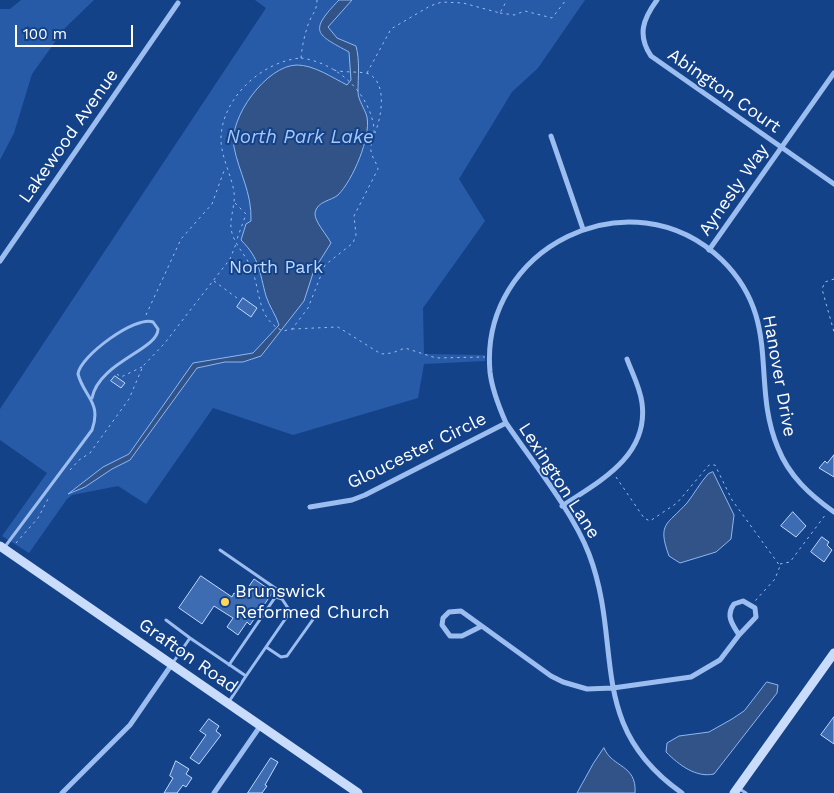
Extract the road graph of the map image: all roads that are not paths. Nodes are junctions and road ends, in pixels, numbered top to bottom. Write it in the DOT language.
graph roads {
  1 [pos="657,0"];
  2 [pos="178,3"];
  3 [pos="834,73"];
  4 [pos="551,136"];
  5 [pos="781,147"];
  6 [pos="834,184"];
  7 [pos="583,229"];
  8 [pos="709,250"];
  9 [pos="0,260"];
  10 [pos="627,358"];
  11 [pos="92,398"];
  12 [pos="506,423"];
  13 [pos="562,506"];
  14 [pos="310,507"];
  15 [pos="832,511"];
  16 [pos="2,547"];
  17 [pos="220,550"];
  18 [pos="282,598"];
  19 [pos="319,610"];
  20 [pos="166,620"];
  21 [pos="480,627"];
  22 [pos="739,635"];
  23 [pos="190,638"];
  24 [pos="266,646"];
  25 [pos="834,652"];
  26 [pos="172,664"];
  27 [pos="229,665"];
  28 [pos="246,676"];
  29 [pos="613,688"];
  30 [pos="228,703"];
  31 [pos="260,725"];
  32 [pos="736,790"];
  33 [pos="62,793"];
  34 [pos="214,793"];
  35 [pos="358,793"];
  36 [pos="682,793"];
  37 [pos="746,793"];
  1 -- 5 [label="street, Abington Court"];
  2 -- 9 [label="street, Lakewood Avenue"];
  3 -- 5 [label="street, Aynesly Way"];
  4 -- 7 [label="street"];
  5 -- 6 [label="street, Abington Court"];
  5 -- 8 [label="street, Aynesly Way"];
  7 -- 8 [label="street, Hanover Drive"];
  7 -- 12 [label="street, Lexington Lane"];
  8 -- 15 [label="street, Hanover Drive"];
  10 -- 13 [label="street"];
  11 -- 11 [label="lane"];
  11 -- 16 [label="lane"];
  12 -- 13 [label="street, Lexington Lane"];
  12 -- 14 [label="street, Gloucester Circle"];
  13 -- 29 [label="street, Lexington Lane"];
  16 -- 26 [label="street, Grafton Road"];
  17 -- 18 [label="lane"];
  18 -- 24 [label="lane"];
  18 -- 27 [label="lane"];
  19 -- 24 [label="lane"];
  20 -- 23 [label="lane"];
  21 -- 21 [label="street"];
  21 -- 29 [label="street"];
  22 -- 22 [label="street"];
  22 -- 29 [label="street"];
  23 -- 26 [label="lane"];
  23 -- 27 [label="lane"];
  24 -- 28 [label="lane"];
  25 -- 32 [label="street"];
  26 -- 30 [label="street, Grafton Road"];
  26 -- 33 [label="street"];
  27 -- 28 [label="lane"];
  28 -- 30 [label="lane"];
  29 -- 36 [label="street, Lexington Lane"];
  30 -- 31 [label="street, Grafton Road"];
  31 -- 34 [label="street"];
  31 -- 35 [label="street, Grafton Road"];
  32 -- 37 [label="lane"];
}
